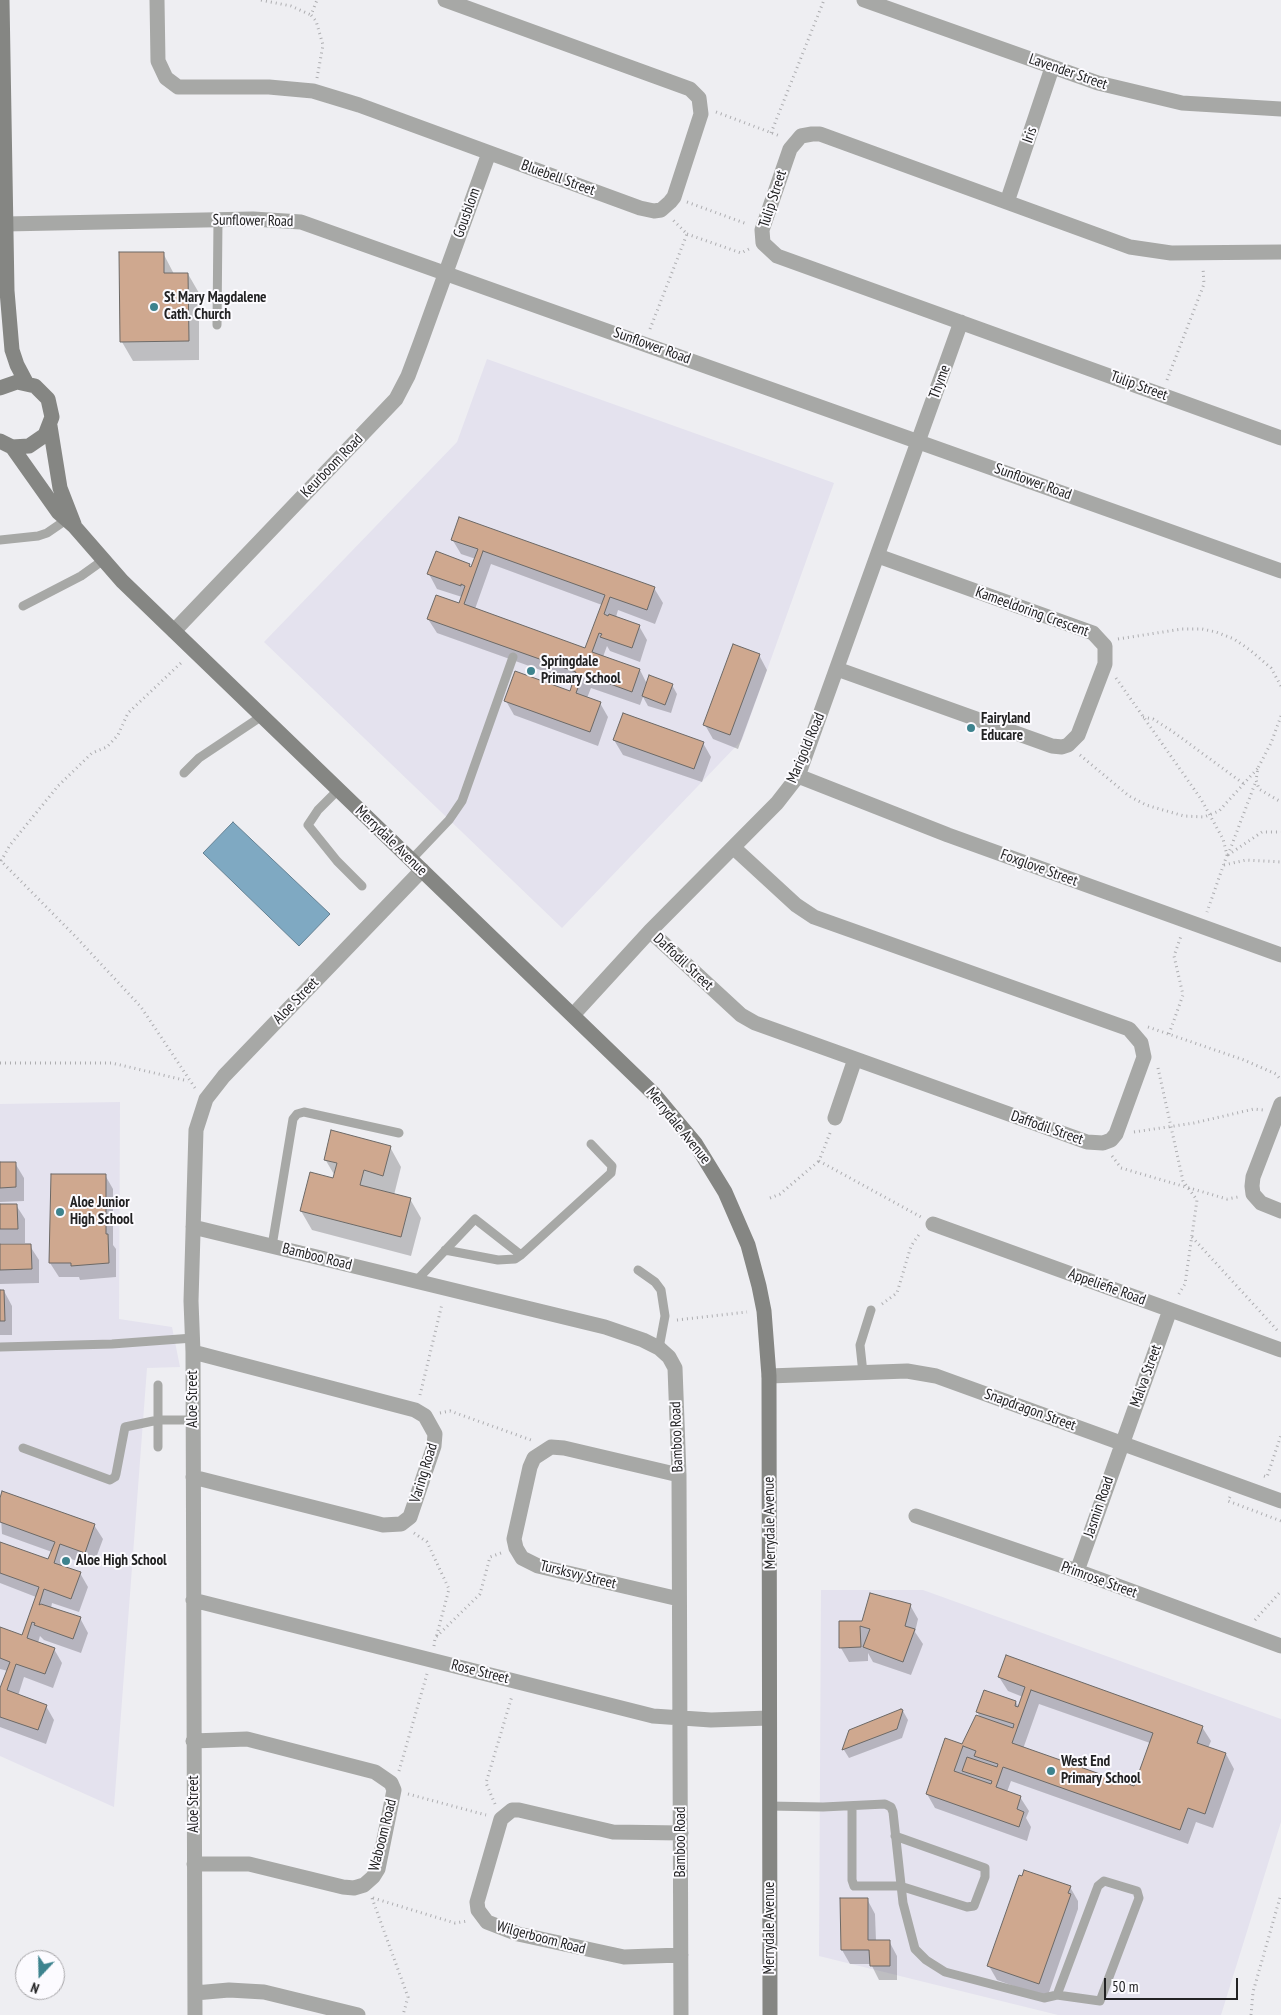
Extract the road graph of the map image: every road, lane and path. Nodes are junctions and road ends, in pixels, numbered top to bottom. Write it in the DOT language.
graph roads {
  1 [pos="157,0"];
  2 [pos="262,0"];
  3 [pos="317,0"];
  4 [pos="824,0"];
  5 [pos="864,0"];
  6 [pos="455,2"];
  7 [pos="2,4"];
  8 [pos="311,15"];
  9 [pos="1052,68"];
  10 [pos="313,91"];
  11 [pos="702,106"];
  12 [pos="1281,109"];
  13 [pos="771,133"];
  14 [pos="794,141"];
  15 [pos="489,153"];
  16 [pos="674,197"];
  17 [pos="1007,202"];
  18 [pos="661,210"];
  19 [pos="218,220"];
  20 [pos="5,224"];
  21 [pos="687,234"];
  22 [pos="762,236"];
  23 [pos="1281,252"];
  24 [pos="1202,253"];
  25 [pos="445,272"];
  26 [pos="961,322"];
  27 [pos="217,325"];
  28 [pos="644,344"];
  29 [pos="26,382"];
  30 [pos="0,388"];
  31 [pos="1161,394"];
  32 [pos="50,426"];
  33 [pos="1281,438"];
  34 [pos="919,441"];
  35 [pos="3,443"];
  36 [pos="70,523"];
  37 [pos="0,540"];
  38 [pos="878,556"];
  39 [pos="102,561"];
  40 [pos="1281,571"];
  41 [pos="23,606"];
  42 [pos="174,631"];
  43 [pos="1105,646"];
  44 [pos="513,657"];
  45 [pos="183,661"];
  46 [pos="1105,664"];
  47 [pos="837,669"];
  48 [pos="1281,686"];
  49 [pos="262,716"];
  50 [pos="1281,716"];
  51 [pos="1143,717"];
  52 [pos="1068,745"];
  53 [pos="1258,768"];
  54 [pos="184,773"];
  55 [pos="798,776"];
  56 [pos="1256,780"];
  57 [pos="1244,784"];
  58 [pos="338,790"];
  59 [pos="1281,802"];
  60 [pos="1209,815"];
  61 [pos="1281,832"];
  62 [pos="734,848"];
  63 [pos="1227,855"];
  64 [pos="0,860"];
  65 [pos="411,860"];
  66 [pos="1281,862"];
  67 [pos="1224,865"];
  68 [pos="422,870"];
  69 [pos="362,886"];
  70 [pos="1186,921"];
  71 [pos="1202,927"];
  72 [pos="650,931"];
  73 [pos="1281,955"];
  74 [pos="573,1016"];
  75 [pos="1128,1029"];
  76 [pos="1169,1034"];
  77 [pos="1144,1058"];
  78 [pos="855,1059"];
  79 [pos="0,1063"];
  80 [pos="1281,1080"];
  81 [pos="188,1081"];
  82 [pos="206,1099"];
  83 [pos="1278,1108"];
  84 [pos="835,1118"];
  85 [pos="1120,1124"];
  86 [pos="1170,1126"];
  87 [pos="399,1133"];
  88 [pos="1103,1143"];
  89 [pos="591,1144"];
  90 [pos="820,1161"];
  91 [pos="1189,1189"];
  92 [pos="1253,1194"];
  93 [pos="770,1198"];
  94 [pos="1281,1211"];
  95 [pos="933,1224"];
  96 [pos="193,1227"];
  97 [pos="1192,1237"];
  98 [pos="272,1246"];
  99 [pos="445,1250"];
  100 [pos="521,1255"];
  101 [pos="638,1270"];
  102 [pos="416,1281"];
  103 [pos="446,1288"];
  104 [pos="871,1310"];
  105 [pos="1170,1310"];
  106 [pos="747,1312"];
  107 [pos="670,1321"];
  108 [pos="193,1345"];
  109 [pos="0,1346"];
  110 [pos="659,1348"];
  111 [pos="1277,1348"];
  112 [pos="863,1373"];
  113 [pos="769,1376"];
  114 [pos="158,1385"];
  115 [pos="420,1413"];
  116 [pos="158,1420"];
  117 [pos="193,1420"];
  118 [pos="1121,1443"];
  119 [pos="158,1447"];
  120 [pos="551,1447"];
  121 [pos="23,1448"];
  122 [pos="679,1475"];
  123 [pos="193,1477"];
  124 [pos="1281,1501"];
  125 [pos="916,1516"];
  126 [pos="402,1524"];
  127 [pos="516,1548"];
  128 [pos="1078,1572"];
  129 [pos="1281,1591"];
  130 [pos="679,1599"];
  131 [pos="193,1600"];
  132 [pos="1236,1630"];
  133 [pos="436,1638"];
  134 [pos="1281,1646"];
  135 [pos="431,1660"];
  136 [pos="516,1682"];
  137 [pos="769,1718"];
  138 [pos="680,1720"];
  139 [pos="193,1741"];
  140 [pos="394,1790"];
  141 [pos="770,1806"];
  142 [pos="852,1806"];
  143 [pos="501,1819"];
  144 [pos="681,1833"];
  145 [pos="895,1836"];
  146 [pos="194,1864"];
  147 [pos="900,1886"];
  148 [pos="368,1891"];
  149 [pos="1281,1894"];
  150 [pos="482,1917"];
  151 [pos="681,1955"];
  152 [pos="195,1993"];
  153 [pos="1057,1995"];
  154 [pos="195,2015"];
  155 [pos="358,2015"];
  156 [pos="402,2015"];
  157 [pos="681,2015"];
  158 [pos="770,2015"];
  159 [pos="1251,2015"];
  1 -- 10 [label="street, Bluebell Street"];
  2 -- 8 [label="path"];
  3 -- 8 [label="path"];
  4 -- 13 [label="path"];
  5 -- 9 [label="street, Lavender Street"];
  6 -- 11 [label="street"];
  7 -- 20 [label="street"];
  8 -- 10 [label="path"];
  9 -- 12 [label="street, Lavender Street"];
  9 -- 17 [label="street, Iris"];
  10 -- 15 [label="street, Bluebell Street"];
  11 -- 13 [label="path"];
  11 -- 16 [label="street"];
  13 -- 14 [label="path"];
  14 -- 17 [label="street"];
  14 -- 22 [label="street, Tulip Street"];
  15 -- 18 [label="street, Bluebell Street"];
  15 -- 25 [label="street, Gousblom"];
  16 -- 18 [label="street"];
  16 -- 22 [label="path"];
  17 -- 24 [label="street"];
  18 -- 21 [label="path"];
  19 -- 20 [label="street, Sunflower Road"];
  19 -- 25 [label="street, Sunflower Road"];
  19 -- 27 [label="lane"];
  20 -- 29 [label="street"];
  21 -- 22 [label="path"];
  21 -- 28 [label="path"];
  22 -- 26 [label="street, Tulip Street"];
  23 -- 24 [label="street"];
  24 -- 31 [label="path"];
  25 -- 28 [label="street, Sunflower Road"];
  25 -- 42 [label="street, Keurboom Road"];
  26 -- 31 [label="street, Tulip Street"];
  26 -- 34 [label="street, Thyme"];
  28 -- 34 [label="street, Sunflower Road"];
  29 -- 30 [label="street"];
  29 -- 32 [label="street, Merrydale Avenue"];
  31 -- 33 [label="street, Tulip Street"];
  32 -- 35 [label="street"];
  32 -- 36 [label="street, Merrydale Avenue"];
  34 -- 38 [label="street, Marigold Road"];
  34 -- 40 [label="street, Sunflower Road"];
  35 -- 36 [label="street, Merrydale Avenue"];
  36 -- 37 [label="lane"];
  36 -- 39 [label="street, Merrydale Avenue"];
  38 -- 43 [label="street, Kameeldoring Crescent"];
  38 -- 47 [label="street, Marigold Road"];
  39 -- 41 [label="lane"];
  39 -- 42 [label="street, Merrydale Avenue"];
  42 -- 49 [label="street, Merrydale Avenue"];
  43 -- 46 [label="street, Kameeldoring Crescent"];
  43 -- 48 [label="path"];
  44 -- 65 [label="lane"];
  45 -- 64 [label="path"];
  46 -- 51 [label="path"];
  46 -- 52 [label="street, Kameeldoring Crescent"];
  47 -- 52 [label="street"];
  47 -- 55 [label="street, Marigold Road"];
  49 -- 54 [label="lane"];
  49 -- 58 [label="street, Merrydale Avenue"];
  50 -- 53 [label="path"];
  51 -- 57 [label="path"];
  51 -- 60 [label="path"];
  52 -- 60 [label="path"];
  53 -- 56 [label="path"];
  53 -- 57 [label="path"];
  55 -- 62 [label="street, Marigold Road"];
  55 -- 70 [label="street, Foxglove Street"];
  56 -- 59 [label="path"];
  56 -- 63 [label="path"];
  57 -- 60 [label="path"];
  58 -- 65 [label="street, Merrydale Avenue"];
  58 -- 69 [label="lane"];
  60 -- 63 [label="path"];
  61 -- 63 [label="path"];
  62 -- 72 [label="street, Marigold Road"];
  62 -- 75 [label="street"];
  63 -- 67 [label="path"];
  64 -- 81 [label="path"];
  65 -- 68 [label="street, Merrydale Avenue"];
  66 -- 67 [label="path"];
  67 -- 71 [label="path"];
  68 -- 74 [label="street, Merrydale Avenue"];
  68 -- 82 [label="street, Aloe Street"];
  70 -- 71 [label="street, Foxglove Street"];
  70 -- 76 [label="path"];
  71 -- 73 [label="street, Foxglove Street"];
  72 -- 74 [label="street, Marigold Road"];
  72 -- 78 [label="street, Daffodil Street"];
  74 -- 113 [label="street, Merrydale Avenue"];
  75 -- 76 [label="path"];
  75 -- 77 [label="street"];
  76 -- 80 [label="path"];
  77 -- 85 [label="street, Daffodil Street"];
  77 -- 86 [label="path"];
  78 -- 84 [label="street"];
  78 -- 88 [label="street, Daffodil Street"];
  79 -- 81 [label="path"];
  81 -- 82 [label="path"];
  82 -- 96 [label="street, Aloe Street"];
  83 -- 86 [label="path"];
  83 -- 92 [label="street"];
  84 -- 90 [label="path"];
  85 -- 86 [label="path"];
  85 -- 88 [label="street, Daffodil Street"];
  86 -- 91 [label="path"];
  87 -- 98 [label="lane"];
  88 -- 91 [label="path"];
  89 -- 100 [label="lane"];
  90 -- 93 [label="path"];
  90 -- 95 [label="path"];
  91 -- 92 [label="path"];
  91 -- 97 [label="path"];
  92 -- 94 [label="street"];
  95 -- 104 [label="path"];
  95 -- 105 [label="street, Appeliefie Road"];
  96 -- 98 [label="street, Bamboo Road"];
  96 -- 108 [label="street, Aloe Street"];
  97 -- 105 [label="path"];
  97 -- 111 [label="path"];
  98 -- 102 [label="street, Bamboo Road"];
  99 -- 100 [label="lane"];
  99 -- 100 [label="lane"];
  99 -- 102 [label="lane"];
  101 -- 110 [label="lane"];
  102 -- 103 [label="street, Bamboo Road"];
  103 -- 110 [label="street, Bamboo Road"];
  103 -- 115 [label="path"];
  104 -- 112 [label="lane"];
  105 -- 111 [label="street, Appeliefie Road"];
  105 -- 118 [label="street, Malva Street"];
  106 -- 107 [label="path"];
  108 -- 109 [label="lane"];
  108 -- 115 [label="street"];
  108 -- 117 [label="street, Aloe Street"];
  110 -- 122 [label="street, Bamboo Road"];
  112 -- 113 [label="street, Snapdragon Street"];
  112 -- 118 [label="street, Snapdragon Street"];
  113 -- 137 [label="street, Merrydale Avenue"];
  114 -- 116 [label="lane"];
  115 -- 120 [label="path"];
  115 -- 126 [label="street, Varing Road"];
  116 -- 117 [label="lane"];
  116 -- 119 [label="lane"];
  116 -- 121 [label="lane"];
  117 -- 123 [label="street, Aloe Street"];
  118 -- 124 [label="street, Snapdragon Street"];
  118 -- 128 [label="street, Jasmin Road"];
  120 -- 122 [label="street"];
  120 -- 127 [label="street"];
  122 -- 130 [label="street, Bamboo Road"];
  123 -- 126 [label="street"];
  123 -- 131 [label="street, Aloe Street"];
  125 -- 128 [label="street, Primrose Street"];
  126 -- 133 [label="path"];
  127 -- 130 [label="street, Tursksvy Street"];
  127 -- 133 [label="path"];
  128 -- 132 [label="street, Primrose Street"];
  129 -- 132 [label="path"];
  130 -- 138 [label="street, Bamboo Road"];
  131 -- 135 [label="street, Rose Street"];
  131 -- 139 [label="street, Aloe Street"];
  132 -- 134 [label="street, Primrose Street"];
  133 -- 135 [label="path"];
  135 -- 136 [label="street, Rose Street"];
  135 -- 140 [label="path"];
  136 -- 138 [label="street, Rose Street"];
  136 -- 143 [label="path"];
  137 -- 138 [label="street, Rose Street"];
  137 -- 141 [label="street, Merrydale Avenue"];
  138 -- 144 [label="street, Bamboo Road"];
  139 -- 140 [label="street, Waboom Road"];
  139 -- 146 [label="street, Aloe Street"];
  140 -- 143 [label="path"];
  140 -- 148 [label="street, Waboom Road"];
  141 -- 142 [label="lane"];
  141 -- 158 [label="street, Merrydale Avenue"];
  142 -- 145 [label="lane"];
  142 -- 147 [label="lane"];
  143 -- 144 [label="street"];
  143 -- 150 [label="street, Wilgerboom Road"];
  144 -- 151 [label="street, Bamboo Road"];
  145 -- 147 [label="lane"];
  145 -- 147 [label="lane"];
  146 -- 148 [label="street, Waboom Road"];
  146 -- 152 [label="street, Aloe Street"];
  147 -- 153 [label="lane"];
  148 -- 150 [label="path"];
  148 -- 156 [label="path"];
  149 -- 159 [label="path"];
  150 -- 151 [label="street, Wilgerboom Road"];
  151 -- 157 [label="street, Bamboo Road"];
  152 -- 154 [label="street, Aloe Street"];
  152 -- 155 [label="street"];
  153 -- 153 [label="lane"];
}
